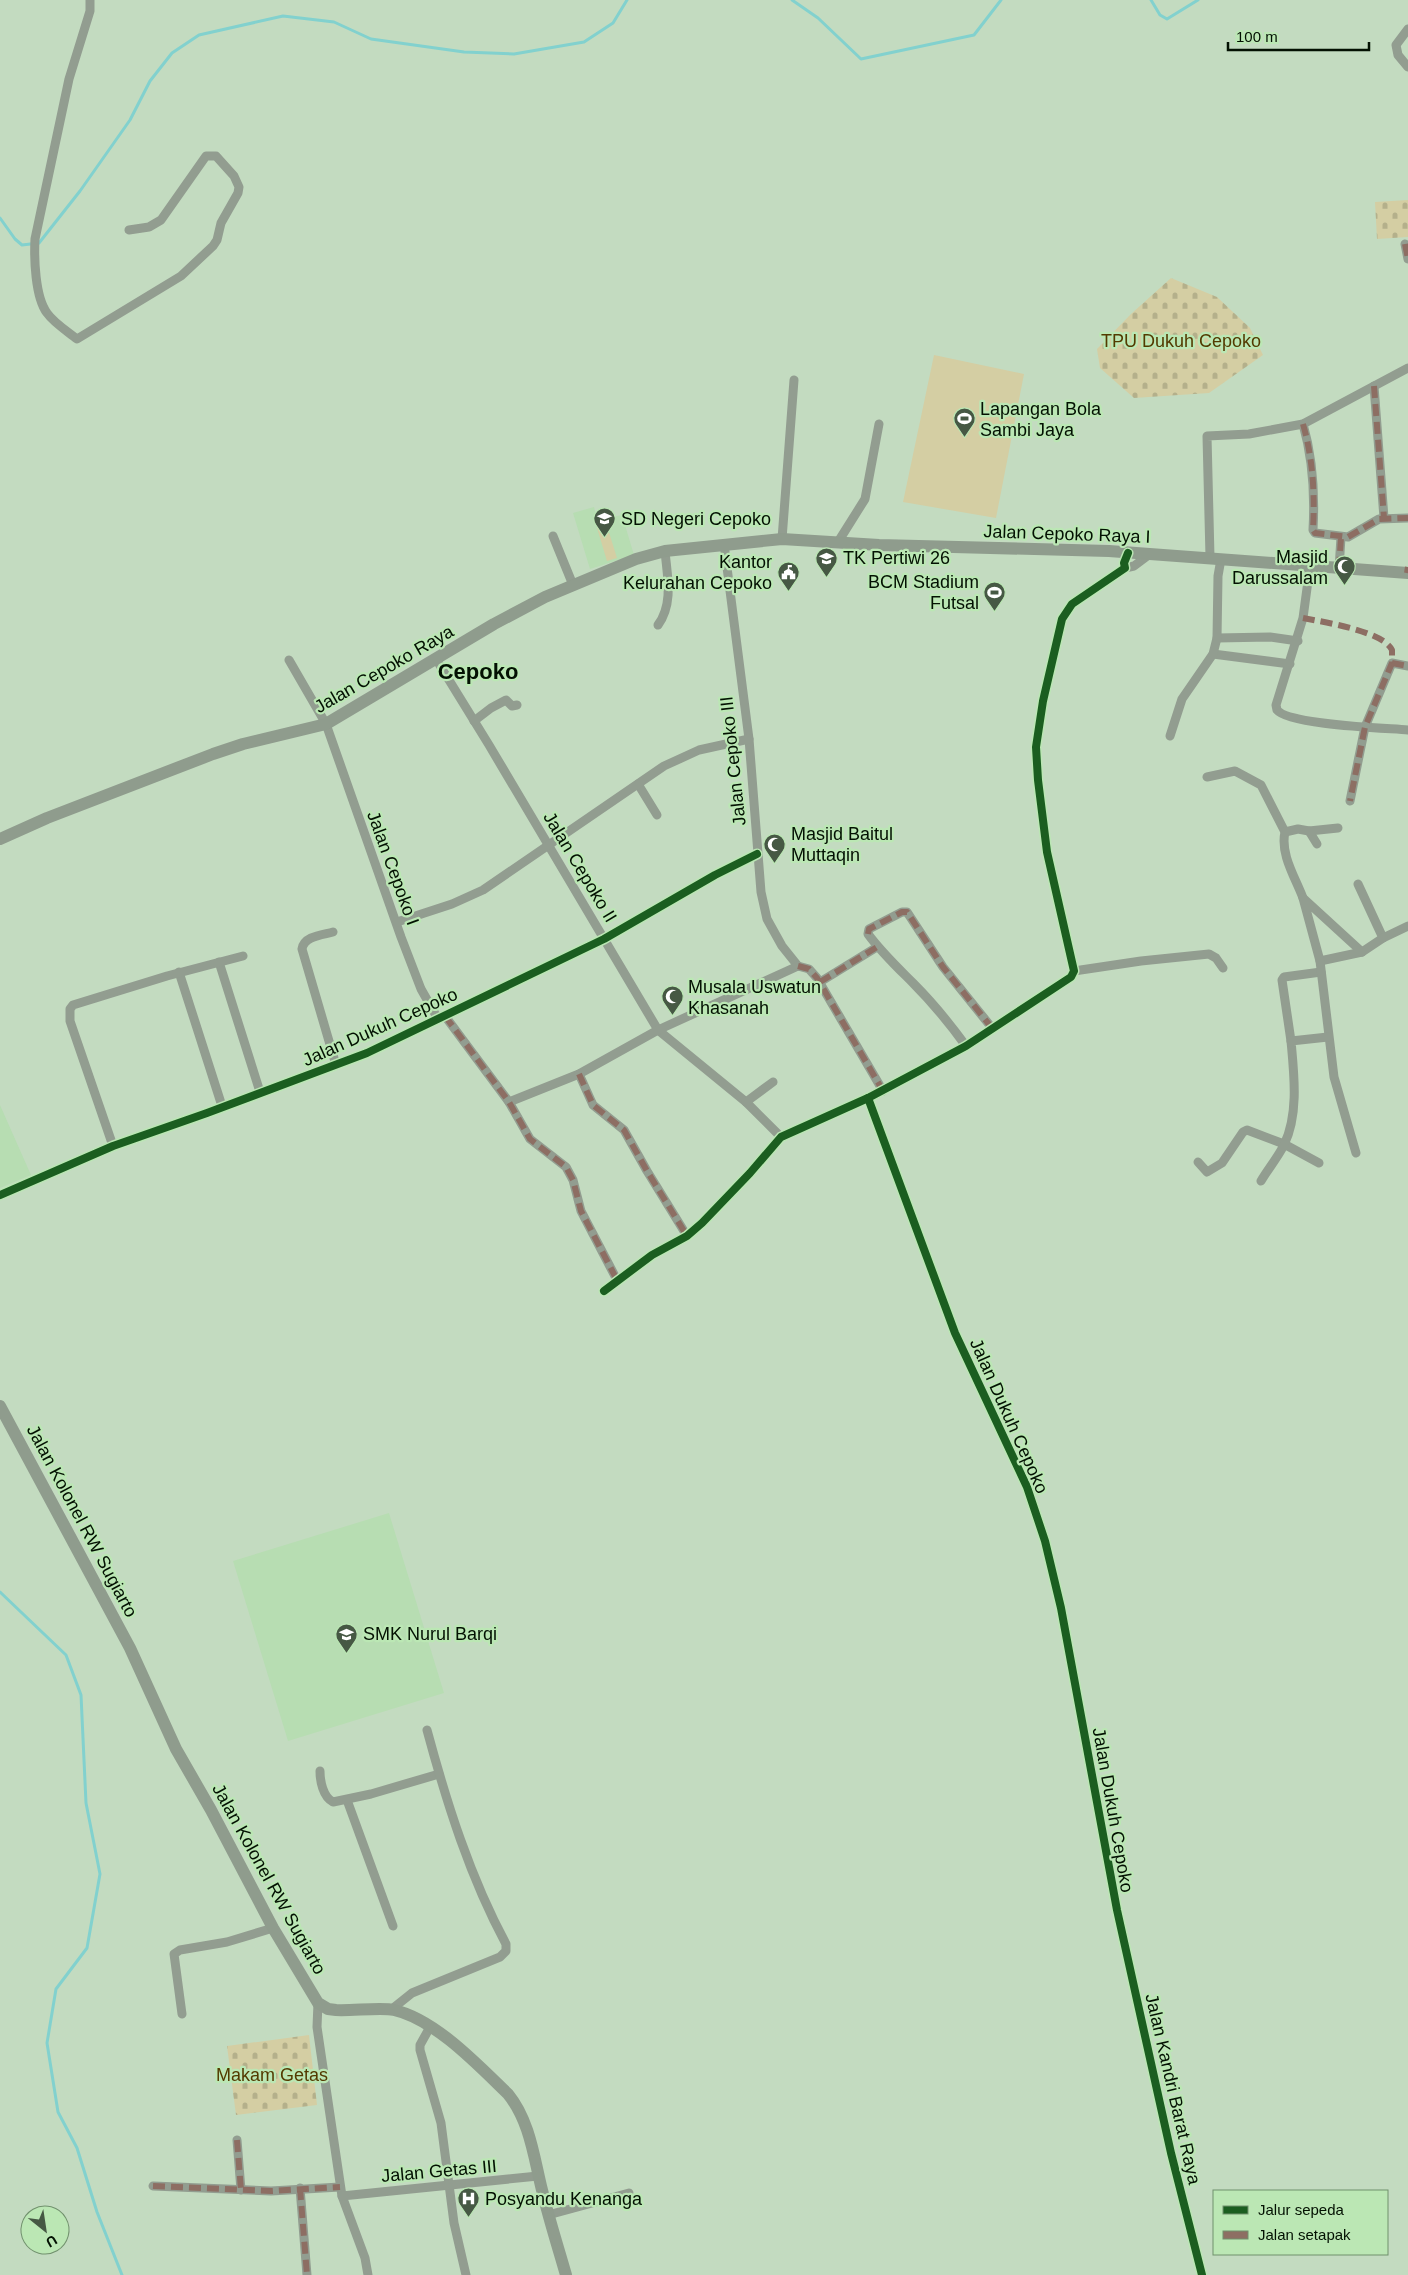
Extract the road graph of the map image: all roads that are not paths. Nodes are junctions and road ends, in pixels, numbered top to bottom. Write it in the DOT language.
graph roads {
  1 [pos="90,0"];
  2 [pos="1408,29"];
  3 [pos="1408,66"];
  4 [pos="129,230"];
  5 [pos="1405,244"];
  6 [pos="1408,259"];
  7 [pos="1408,368"];
  8 [pos="794,380"];
  9 [pos="1374,386"];
  10 [pos="879,424"];
  11 [pos="1303,424"];
  12 [pos="1384,518"];
  13 [pos="1408,518"];
  14 [pos="553,536"];
  15 [pos="1341,537"];
  16 [pos="782,539"];
  17 [pos="838,542"];
  18 [pos="724,544"];
  19 [pos="665,551"];
  20 [pos="1128,553"];
  21 [pos="1150,554"];
  22 [pos="1216,558"];
  23 [pos="1310,566"];
  24 [pos="1125,568"];
  25 [pos="1339,568"];
  26 [pos="1408,571"];
  27 [pos="573,585"];
  28 [pos="658,625"];
  29 [pos="1217,638"];
  30 [pos="1298,641"];
  31 [pos="1213,654"];
  32 [pos="436,659"];
  33 [pos="289,660"];
  34 [pos="1290,664"];
  35 [pos="1408,666"];
  36 [pos="517,705"];
  37 [pos="474,721"];
  38 [pos="326,724"];
  39 [pos="1365,727"];
  40 [pos="1408,730"];
  41 [pos="1170,736"];
  42 [pos="749,739"];
  43 [pos="1207,777"];
  44 [pos="638,784"];
  45 [pos="1350,801"];
  46 [pos="657,815"];
  47 [pos="1338,828"];
  48 [pos="1309,831"];
  49 [pos="1285,832"];
  50 [pos="0,839"];
  51 [pos="548,844"];
  52 [pos="1317,844"];
  53 [pos="757,854"];
  54 [pos="1358,884"];
  55 [pos="1303,898"];
  56 [pos="397,922"];
  57 [pos="1408,926"];
  58 [pos="333,932"];
  59 [pos="1383,938"];
  60 [pos="604,939"];
  61 [pos="877,947"];
  62 [pos="1362,952"];
  63 [pos="242,956"];
  64 [pos="1320,961"];
  65 [pos="219,962"];
  66 [pos="798,966"];
  67 [pos="1223,968"];
  68 [pos="1074,971"];
  69 [pos="179,972"];
  70 [pos="1321,972"];
  71 [pos="820,982"];
  72 [pos="441,1017"];
  73 [pos="992,1028"];
  74 [pos="658,1030"];
  75 [pos="1328,1037"];
  76 [pos="1291,1041"];
  77 [pos="966,1046"];
  78 [pos="336,1065"];
  79 [pos="579,1074"];
  80 [pos="773,1082"];
  81 [pos="883,1091"];
  82 [pos="260,1092"];
  83 [pos="868,1098"];
  84 [pos="509,1102"];
  85 [pos="746,1102"];
  86 [pos="222,1106"];
  87 [pos="781,1137"];
  88 [pos="1284,1144"];
  89 [pos="113,1146"];
  90 [pos="1356,1153"];
  91 [pos="1198,1162"];
  92 [pos="1319,1163"];
  93 [pos="1261,1181"];
  94 [pos="0,1194"];
  95 [pos="687,1236"];
  96 [pos="618,1280"];
  97 [pos="604,1291"];
  98 [pos="0,1406"];
  99 [pos="427,1730"];
  100 [pos="320,1771"];
  101 [pos="439,1774"];
  102 [pos="347,1800"];
  103 [pos="1116,1910"];
  104 [pos="393,1926"];
  105 [pos="273,1928"];
  106 [pos="318,2003"];
  107 [pos="392,2009"];
  108 [pos="182,2014"];
  109 [pos="430,2027"];
  110 [pos="237,2140"];
  111 [pos="538,2176"];
  112 [pos="449,2185"];
  113 [pos="153,2186"];
  114 [pos="300,2188"];
  115 [pos="241,2190"];
  116 [pos="341,2192"];
  117 [pos="629,2193"];
  118 [pos="548,2215"];
  119 [pos="306,2275"];
  120 [pos="368,2275"];
  121 [pos="466,2275"];
  122 [pos="566,2275"];
  123 [pos="1202,2275"];
  1 -- 4 [label="street"];
  2 -- 3 [label="street"];
  5 -- 6 [label="street"];
  7 -- 9 [label="street"];
  8 -- 16 [label="street"];
  9 -- 11 [label="street"];
  9 -- 12 [label="street"];
  10 -- 17 [label="street"];
  11 -- 15 [label="street"];
  11 -- 22 [label="street"];
  12 -- 13 [label="street"];
  12 -- 15 [label="street"];
  14 -- 27 [label="street"];
  15 -- 25 [label="street"];
  16 -- 17 [label="main road, Jalan Cepoko Raya I"];
  16 -- 18 [label="main road, Jalan Cepoko Raya I"];
  17 -- 20 [label="main road, Jalan Cepoko Raya I"];
  18 -- 19 [label="main road, Jalan Cepoko Raya"];
  18 -- 42 [label="street, Jalan Cepoko III"];
  19 -- 27 [label="main road, Jalan Cepoko Raya"];
  19 -- 28 [label="street"];
  20 -- 21 [label="main road, Jalan Cepoko Raya I"];
  20 -- 24 [label="street"];
  21 -- 22 [label="main road, Jalan Cepoko Raya I"];
  21 -- 24 [label="street"];
  22 -- 23 [label="main road, Jalan Cepoko Raya I"];
  22 -- 29 [label="street"];
  23 -- 25 [label="main road, Jalan Cepoko Raya I"];
  23 -- 30 [label="street"];
  24 -- 68 [label="street"];
  25 -- 26 [label="main road, Jalan Cepoko Raya I"];
  27 -- 32 [label="main road, Jalan Cepoko Raya"];
  29 -- 30 [label="street"];
  29 -- 31 [label="street"];
  30 -- 34 [label="street"];
  31 -- 34 [label="street"];
  31 -- 41 [label="street"];
  32 -- 37 [label="street, Jalan Cepoko II"];
  32 -- 38 [label="main road, Jalan Cepoko Raya"];
  33 -- 38 [label="street"];
  34 -- 39 [label="street"];
  35 -- 39 [label="street"];
  36 -- 37 [label="street"];
  37 -- 51 [label="street, Jalan Cepoko II"];
  38 -- 50 [label="main road, Jalan Cepoko Raya"];
  38 -- 56 [label="street, Jalan Cepoko I"];
  39 -- 40 [label="street"];
  39 -- 45 [label="street"];
  42 -- 44 [label="street"];
  42 -- 53 [label="street, Jalan Cepoko III"];
  43 -- 49 [label="street"];
  44 -- 46 [label="street"];
  44 -- 51 [label="street"];
  47 -- 48 [label="street"];
  48 -- 49 [label="street"];
  48 -- 52 [label="street"];
  49 -- 55 [label="street"];
  51 -- 56 [label="street"];
  51 -- 60 [label="street, Jalan Cepoko II"];
  53 -- 60 [label="street, Jalan Dukuh Cepoko"];
  53 -- 66 [label="street, Jalan Cepoko III"];
  54 -- 59 [label="street"];
  55 -- 62 [label="street"];
  55 -- 64 [label="street"];
  56 -- 72 [label="street, Jalan Cepoko I"];
  57 -- 59 [label="street"];
  58 -- 78 [label="street"];
  59 -- 62 [label="street"];
  60 -- 72 [label="street, Jalan Dukuh Cepoko"];
  60 -- 74 [label="street, Jalan Cepoko II"];
  61 -- 71 [label="street"];
  61 -- 73 [label="street"];
  61 -- 77 [label="street"];
  62 -- 64 [label="street"];
  63 -- 65 [label="street"];
  64 -- 70 [label="street"];
  65 -- 69 [label="street"];
  65 -- 82 [label="street"];
  66 -- 71 [label="street, Jalan Cepoko III"];
  66 -- 74 [label="street"];
  67 -- 68 [label="street"];
  68 -- 73 [label="street"];
  69 -- 86 [label="street"];
  69 -- 89 [label="street"];
  70 -- 75 [label="street"];
  70 -- 76 [label="street"];
  71 -- 81 [label="street"];
  72 -- 78 [label="street, Jalan Dukuh Cepoko"];
  72 -- 84 [label="street, Jalan Dukuh Cepoko"];
  73 -- 77 [label="street"];
  74 -- 79 [label="street"];
  74 -- 85 [label="street, Jalan Cepoko II"];
  75 -- 76 [label="street"];
  75 -- 90 [label="street"];
  76 -- 88 [label="street"];
  77 -- 81 [label="street"];
  78 -- 82 [label="street, Jalan Dukuh Cepoko"];
  79 -- 84 [label="street"];
  79 -- 95 [label="street"];
  80 -- 85 [label="street"];
  81 -- 83 [label="street"];
  82 -- 86 [label="street, Jalan Dukuh Cepoko"];
  83 -- 87 [label="street"];
  83 -- 103 [label="street, Jalan Dukuh Cepoko"];
  84 -- 96 [label="street, Jalan Dukuh Cepoko"];
  85 -- 87 [label="street, Jalan Cepoko II"];
  86 -- 89 [label="street, Jalan Dukuh Cepoko"];
  87 -- 95 [label="street"];
  88 -- 91 [label="street"];
  88 -- 92 [label="street"];
  88 -- 93 [label="street"];
  89 -- 94 [label="street, Jalan Dukuh Cepoko"];
  95 -- 96 [label="street"];
  96 -- 97 [label="street"];
  98 -- 105 [label="main road, Jalan Kolonel RW Sugiarto"];
  99 -- 101 [label="street"];
  100 -- 102 [label="street"];
  101 -- 102 [label="street"];
  101 -- 107 [label="street"];
  102 -- 104 [label="street"];
  103 -- 123 [label="street, Jalan Kandri Barat Raya"];
  105 -- 106 [label="main road, Jalan Kolonel RW Sugiarto"];
  105 -- 108 [label="street"];
  106 -- 107 [label="main road, Jalan Kolonel RW Sugiarto"];
  106 -- 116 [label="street"];
  107 -- 109 [label="main road, Jalan Kolonel RW Sugiarto"];
  109 -- 111 [label="main road, Jalan Kolonel RW Sugiarto"];
  109 -- 112 [label="street"];
  110 -- 115 [label="street"];
  111 -- 112 [label="street, Jalan Getas III"];
  111 -- 118 [label="main road, Jalan Kolonel RW Sugiarto"];
  112 -- 116 [label="street, Jalan Getas III"];
  112 -- 121 [label="street"];
  113 -- 115 [label="street, Jalan Getas III"];
  114 -- 115 [label="street, Jalan Getas III"];
  114 -- 116 [label="street, Jalan Getas III"];
  114 -- 119 [label="street"];
  116 -- 120 [label="street"];
  117 -- 118 [label="street"];
  118 -- 122 [label="main road, Jalan Kolonel RW Sugiarto"];
}
